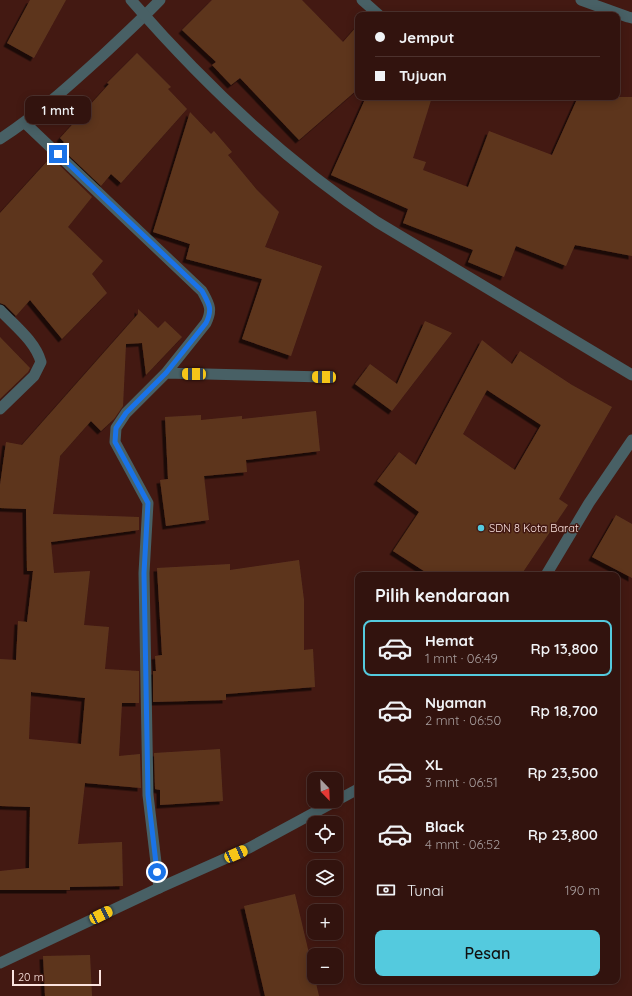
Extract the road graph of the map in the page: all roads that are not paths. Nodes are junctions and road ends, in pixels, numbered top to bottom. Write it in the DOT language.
graph roads {
  1 [pos="131,0"];
  2 [pos="160,0"];
  3 [pos="362,0"];
  4 [pos="581,0"];
  5 [pos="376,12"];
  6 [pos="614,12"];
  7 [pos="620,14"];
  8 [pos="145,16"];
  9 [pos="632,18"];
  10 [pos="25,123"];
  11 [pos="0,139"];
  12 [pos="0,310"];
  13 [pos="166,373"];
  14 [pos="632,374"];
  15 [pos="324,377"];
  16 [pos="0,409"];
  17 [pos="632,440"];
  18 [pos="548,572"];
  19 [pos="355,792"];
  20 [pos="159,888"];
  21 [pos="0,963"];
  1 -- 8 [label="street"];
  2 -- 8 [label="street"];
  3 -- 5 [label="street"];
  4 -- 6 [label="street"];
  7 -- 9 [label="street"];
  8 -- 10 [label="street"];
  8 -- 14 [label="street"];
  10 -- 11 [label="street"];
  10 -- 13 [label="street"];
  12 -- 16 [label="street"];
  13 -- 15 [label="street"];
  13 -- 20 [label="street"];
  17 -- 18 [label="street"];
  19 -- 20 [label="street"];
  20 -- 21 [label="street"];
}
